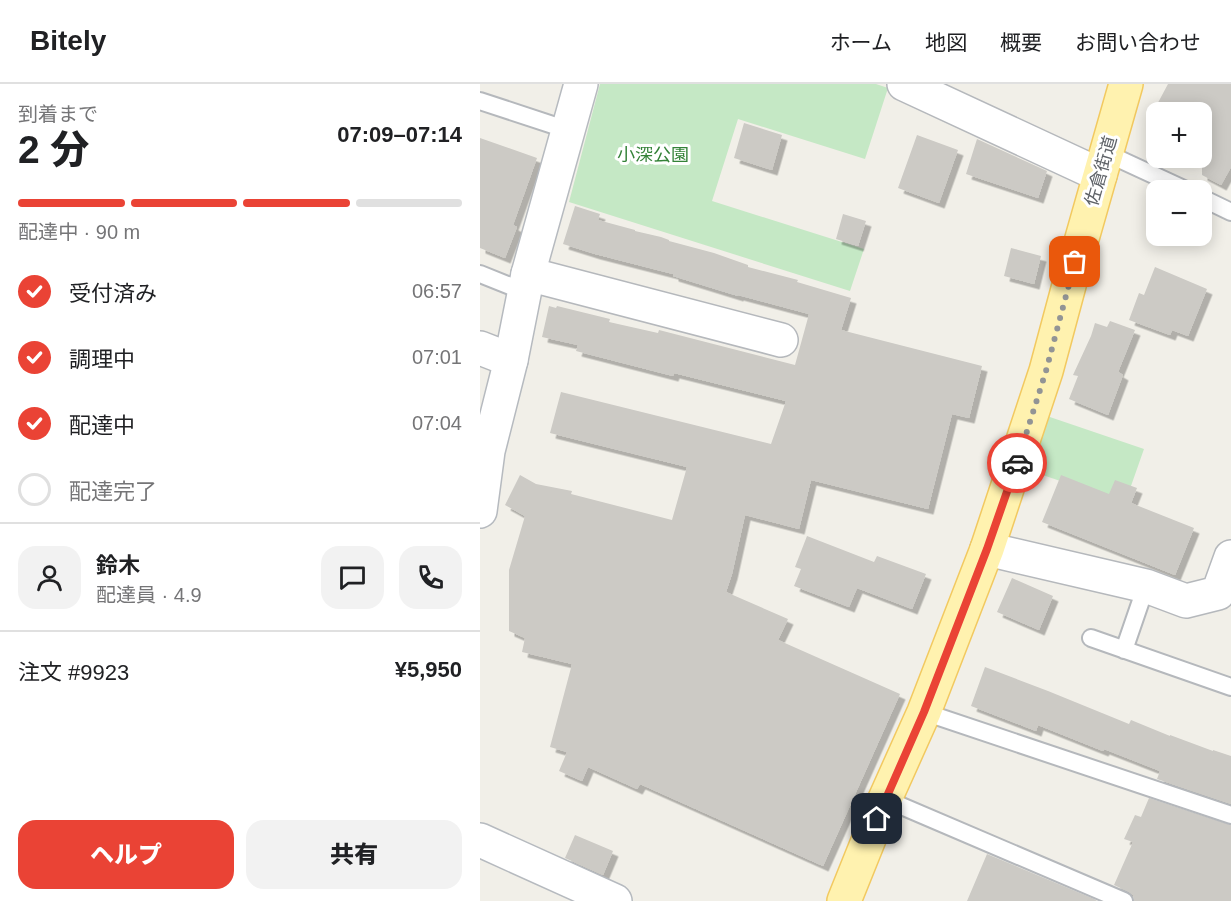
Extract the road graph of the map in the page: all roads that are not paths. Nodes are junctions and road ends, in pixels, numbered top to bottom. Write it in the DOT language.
graph roads {
  1 [pos="581,84"];
  2 [pos="904,84"];
  3 [pos="1126,84"];
  4 [pos="480,101"];
  5 [pos="568,130"];
  6 [pos="1103,164"];
  7 [pos="1154,180"];
  8 [pos="1212,203"];
  9 [pos="1231,212"];
  10 [pos="480,274"];
  11 [pos="527,283"];
  12 [pos="781,340"];
  13 [pos="480,348"];
  14 [pos="511,360"];
  15 [pos="480,511"];
  16 [pos="987,549"];
  17 [pos="1229,569"];
  18 [pos="1146,586"];
  19 [pos="1091,638"];
  20 [pos="1124,650"];
  21 [pos="1231,687"];
  22 [pos="924,712"];
  23 [pos="885,799"];
  24 [pos="1231,815"];
  25 [pos="480,840"];
  26 [pos="615,901"];
  27 [pos="844,901"];
  28 [pos="1124,901"];
  1 -- 5 [label="street"];
  2 -- 6 [label="street"];
  3 -- 6 [label="main road, 佐倉街道"];
  4 -- 5 [label="lane"];
  5 -- 11 [label="street"];
  6 -- 7 [label="lane"];
  6 -- 16 [label="main road, 佐倉街道"];
  8 -- 9 [label="lane"];
  10 -- 11 [label="lane"];
  11 -- 12 [label="street"];
  11 -- 14 [label="street"];
  13 -- 14 [label="street"];
  14 -- 15 [label="street"];
  16 -- 18 [label="street"];
  16 -- 22 [label="main road, 佐倉街道"];
  17 -- 18 [label="street"];
  18 -- 20 [label="lane"];
  19 -- 20 [label="lane"];
  20 -- 21 [label="lane"];
  22 -- 23 [label="main road, 佐倉街道"];
  22 -- 24 [label="lane"];
  23 -- 27 [label="main road, 佐倉街道"];
  23 -- 28 [label="lane"];
  25 -- 26 [label="street"];
}
